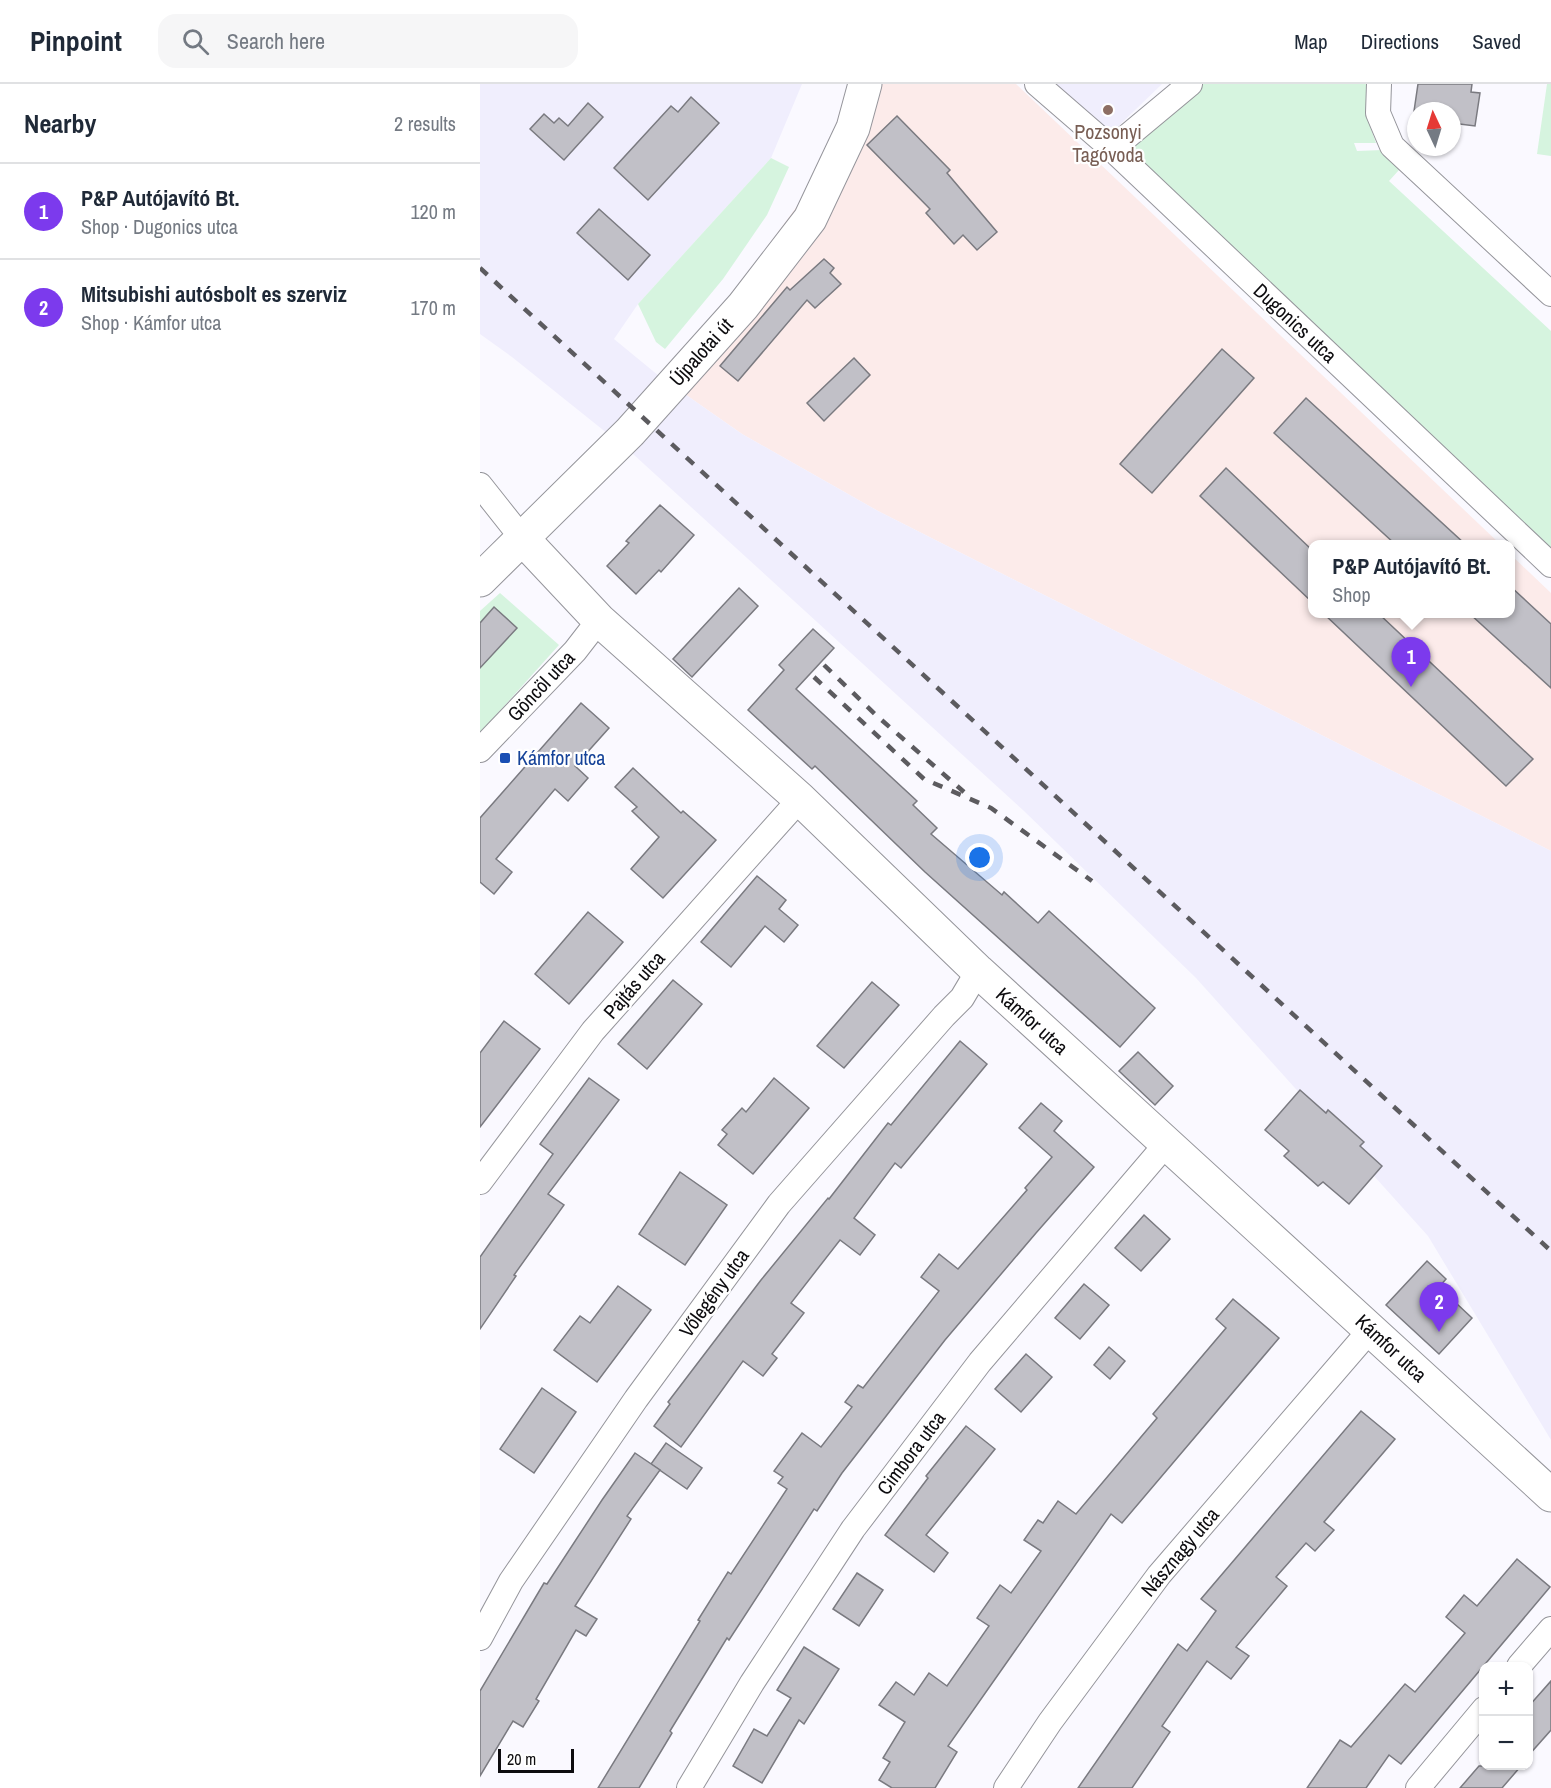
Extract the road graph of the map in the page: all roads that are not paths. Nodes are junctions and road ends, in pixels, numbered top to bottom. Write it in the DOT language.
graph roads {
  1 [pos="865,84"];
  2 [pos="1037,84"];
  3 [pos="1191,84"];
  4 [pos="1379,84"];
  5 [pos="1112,149"];
  6 [pos="1551,294"];
  7 [pos="480,485"];
  8 [pos="522,538"];
  9 [pos="1551,565"];
  10 [pos="480,580"];
  11 [pos="599,620"];
  12 [pos="480,750"];
  13 [pos="800,799"];
  14 [pos="978,971"];
  15 [pos="1167,1143"];
  16 [pos="480,1182"];
  17 [pos="1371,1329"];
  18 [pos="1551,1495"];
  19 [pos="1551,1629"];
  20 [pos="480,1638"];
  21 [pos="1522,1662"];
  22 [pos="1479,1715"];
  23 [pos="689,1788"];
  24 [pos="1006,1788"];
  25 [pos="1418,1788"];
  1 -- 8 [label="street, Újpalotai út"];
  2 -- 5 [label="street, Dugonics utca"];
  3 -- 5 [label="street"];
  4 -- 6 [label="street"];
  5 -- 9 [label="street, Dugonics utca"];
  7 -- 8 [label="street"];
  8 -- 10 [label="street, Újpalotai út"];
  8 -- 11 [label="street, Kámfor utca"];
  11 -- 12 [label="street, Göncöl utca"];
  11 -- 13 [label="street, Kámfor utca"];
  13 -- 14 [label="street, Kámfor utca"];
  13 -- 16 [label="street, Pajtás utca"];
  14 -- 15 [label="street, Kámfor utca"];
  14 -- 20 [label="street, Vőlegény utca"];
  15 -- 17 [label="street, Kámfor utca"];
  15 -- 23 [label="street, Cimbora utca"];
  17 -- 18 [label="street, Kámfor utca"];
  17 -- 24 [label="street, Násznagy utca"];
  19 -- 21 [label="street"];
  22 -- 25 [label="street"];
}
